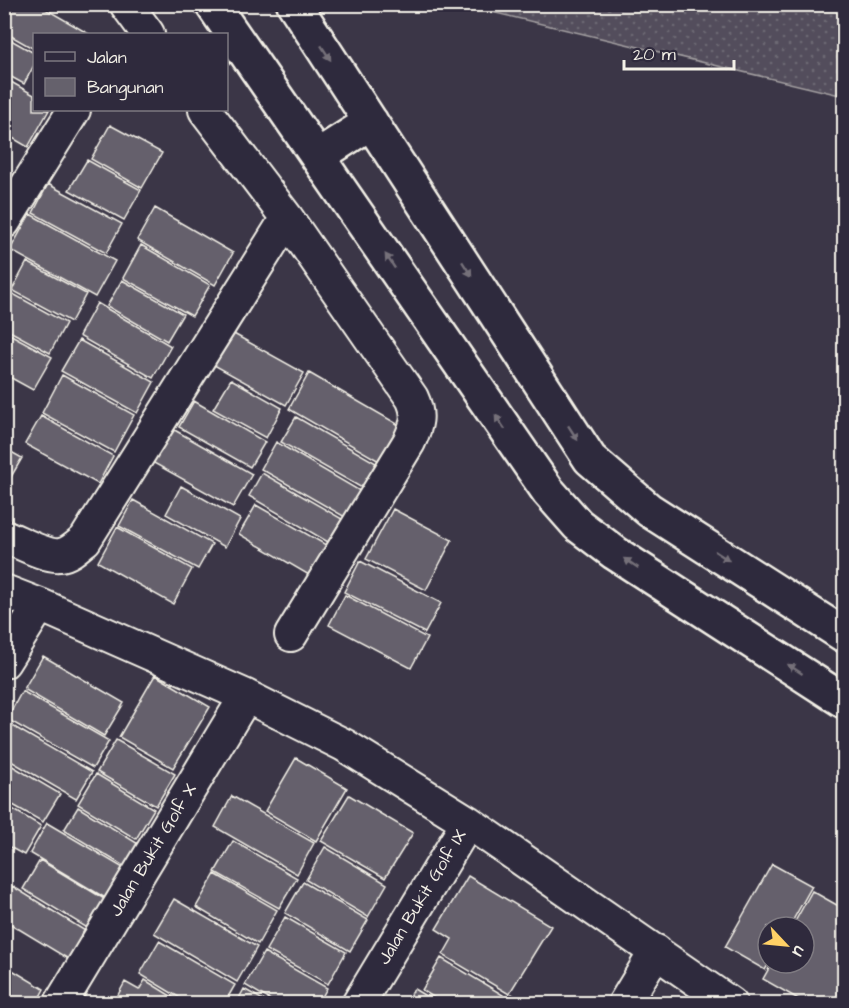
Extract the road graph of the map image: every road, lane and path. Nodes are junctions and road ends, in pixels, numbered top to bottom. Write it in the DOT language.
graph roads {
  1 [pos="212,4"];
  2 [pos="294,4"];
  3 [pos="73,111"];
  4 [pos="206,111"];
  5 [pos="371,122"];
  6 [pos="318,156"];
  7 [pos="287,218"];
  8 [pos="4,222"];
  9 [pos="4,536"];
  10 [pos="4,591"];
  11 [pos="40,605"];
  12 [pos="291,635"];
  13 [pos="844,635"];
  14 [pos="4,662"];
  15 [pos="246,696"];
  16 [pos="844,701"];
  17 [pos="468,822"];
  18 [pos="656,951"];
  19 [pos="60,1004"];
  20 [pos="358,1004"];
  21 [pos="624,1004"];
  22 [pos="731,1004"];
  1 -- 6 [label="street"];
  2 -- 5 [label="street, one-way"];
  3 -- 8 [label="street"];
  4 -- 7 [label="street"];
  5 -- 6 [label="street"];
  5 -- 13 [label="street, one-way"];
  16 -- 6 [label="street, one-way"];
  7 -- 9 [label="street"];
  7 -- 12 [label="street"];
  10 -- 11 [label="street"];
  11 -- 14 [label="street"];
  11 -- 15 [label="street"];
  15 -- 17 [label="street"];
  15 -- 19 [label="street, Jalan Bukit Golf X"];
  17 -- 18 [label="street"];
  17 -- 20 [label="street, Jalan Bukit Golf IX"];
  18 -- 21 [label="street"];
  18 -- 22 [label="street"];
}
